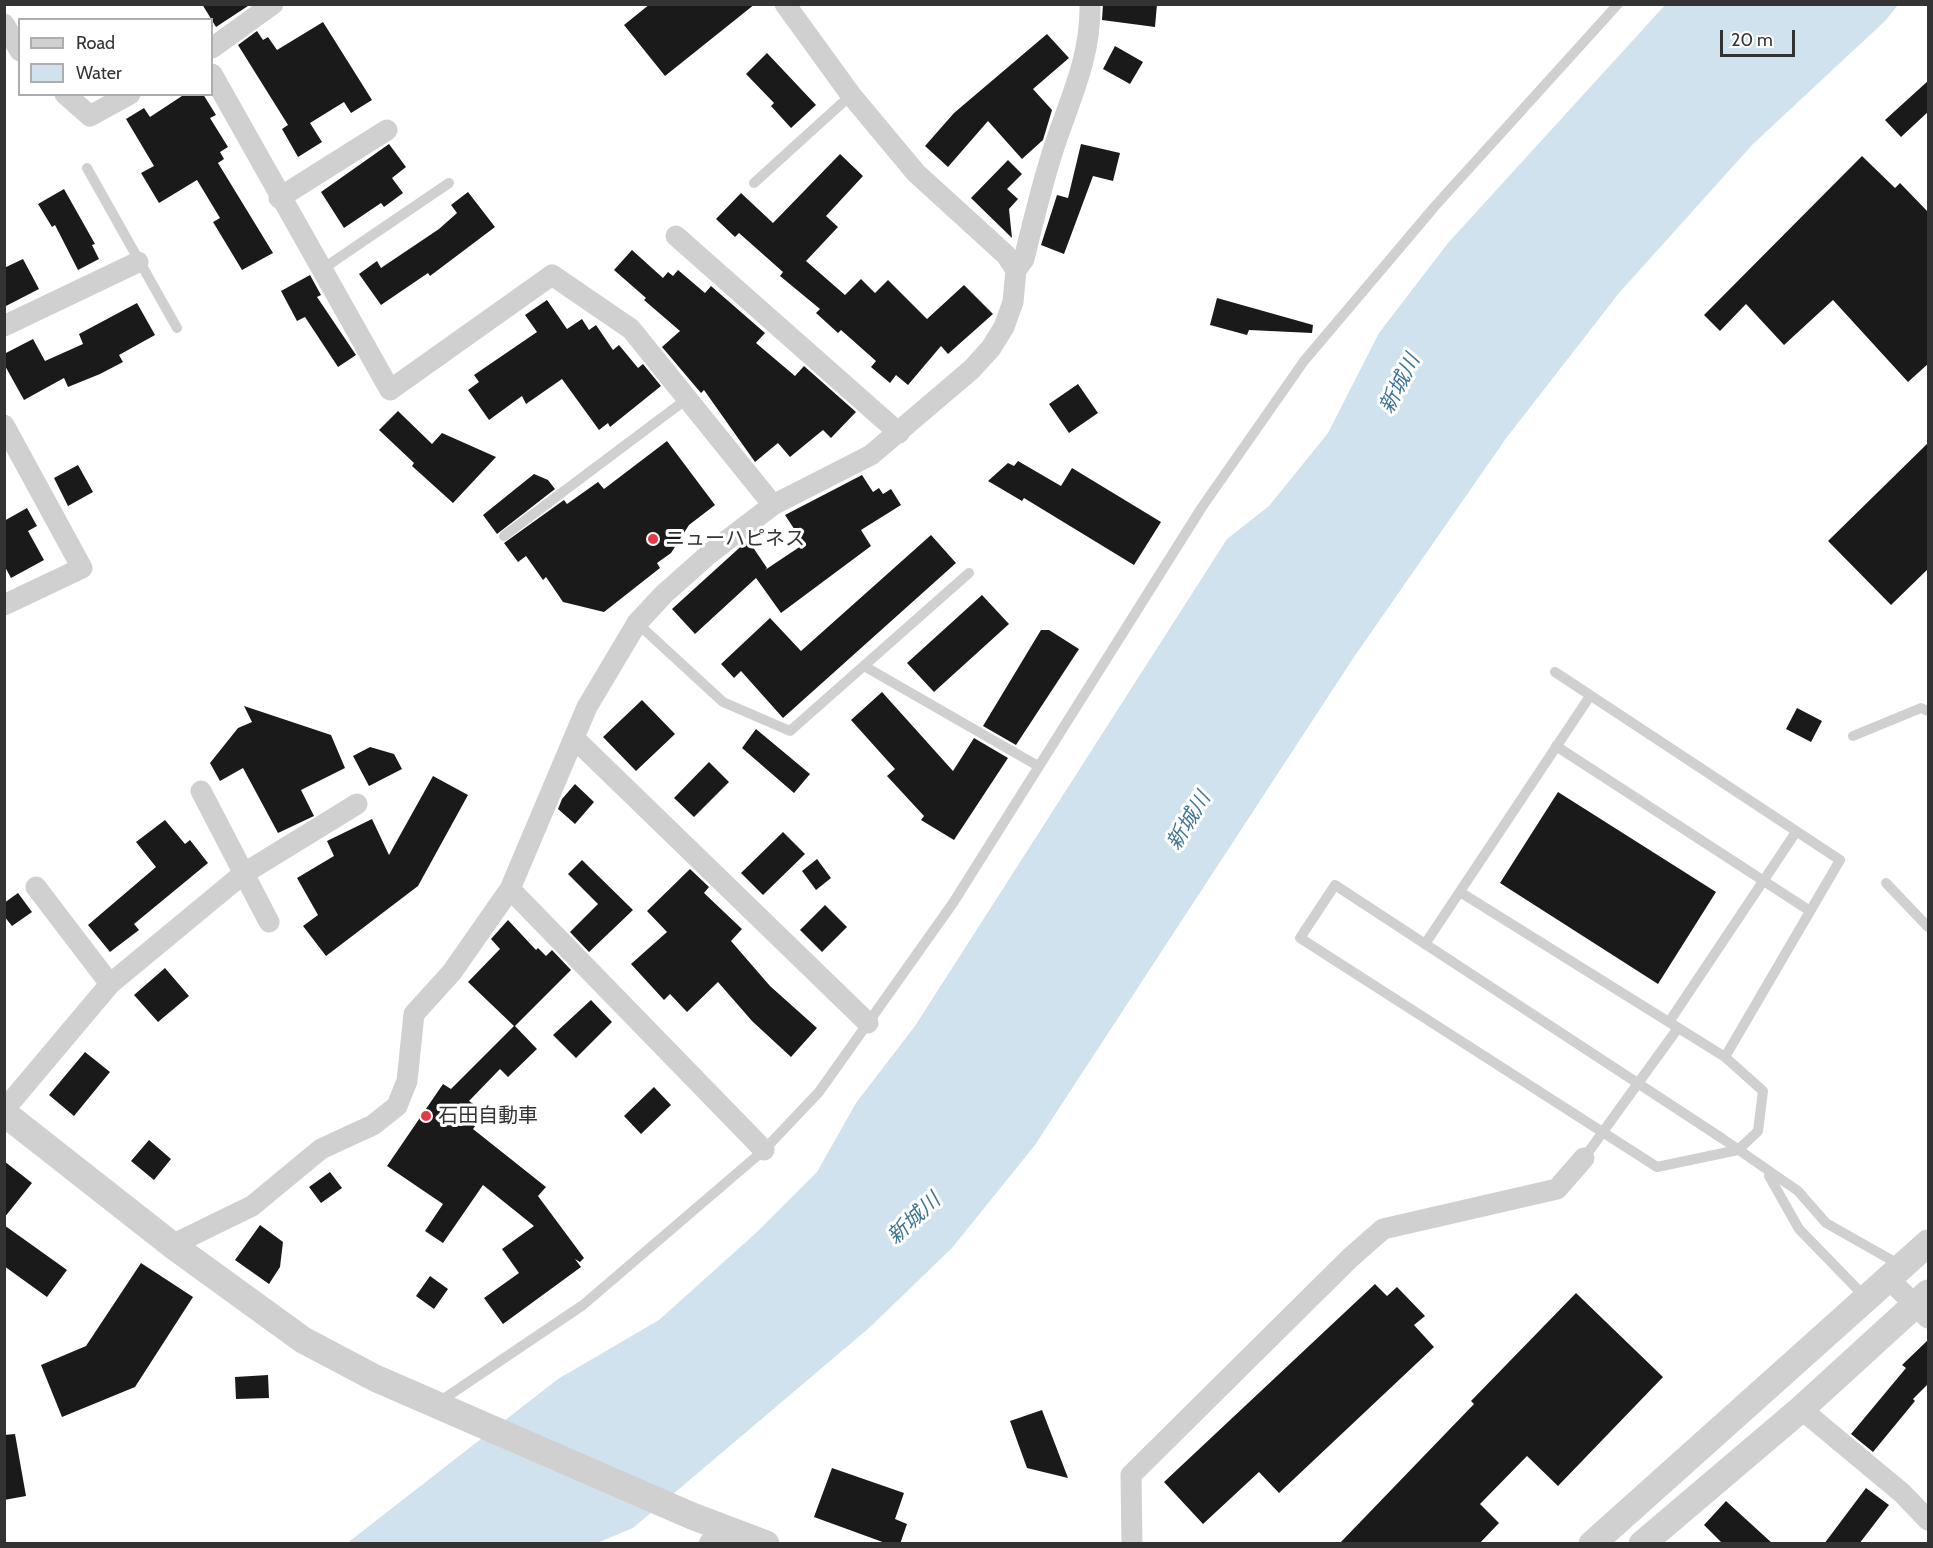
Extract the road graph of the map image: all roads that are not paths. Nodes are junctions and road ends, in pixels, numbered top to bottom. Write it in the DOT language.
graph roads {
  1 [pos="273,4"];
  2 [pos="785,4"];
  3 [pos="1090,4"];
  4 [pos="1618,4"];
  5 [pos="4,24"];
  6 [pos="213,47"];
  7 [pos="18,48"];
  8 [pos="213,76"];
  9 [pos="851,95"];
  10 [pos="67,96"];
  11 [pos="126,96"];
  12 [pos="387,130"];
  13 [pos="87,168"];
  14 [pos="449,183"];
  15 [pos="754,183"];
  16 [pos="279,198"];
  17 [pos="676,236"];
  18 [pos="138,262"];
  19 [pos="321,270"];
  20 [pos="1016,270"];
  21 [pos="4,326"];
  22 [pos="177,328"];
  23 [pos="688,399"];
  24 [pos="4,425"];
  25 [pos="899,433"];
  26 [pos="773,505"];
  27 [pos="504,536"];
  28 [pos="969,573"];
  29 [pos="4,605"];
  30 [pos="637,623"];
  31 [pos="864,666"];
  32 [pos="1555,672"];
  33 [pos="1590,696"];
  34 [pos="1929,711"];
  35 [pos="1853,736"];
  36 [pos="575,739"];
  37 [pos="1556,746"];
  38 [pos="1038,766"];
  39 [pos="201,791"];
  40 [pos="357,804"];
  41 [pos="1796,832"];
  42 [pos="243,874"];
  43 [pos="1763,880"];
  44 [pos="1886,883"];
  45 [pos="36,887"];
  46 [pos="510,889"];
  47 [pos="1460,892"];
  48 [pos="1810,911"];
  49 [pos="269,922"];
  50 [pos="1929,927"];
  51 [pos="1425,944"];
  52 [pos="110,984"];
  53 [pos="868,1023"];
  54 [pos="1673,1025"];
  55 [pos="1725,1057"];
  56 [pos="1639,1082"];
  57 [pos="4,1111"];
  58 [pos="1604,1132"];
  59 [pos="764,1150"];
  60 [pos="1738,1150"];
  61 [pos="1584,1158"];
  62 [pos="1768,1173"];
  63 [pos="1929,1243"];
  64 [pos="172,1245"];
  65 [pos="1896,1273"];
  66 [pos="1866,1298"];
  67 [pos="1924,1305"];
  68 [pos="442,1406"];
  69 [pos="1802,1409"];
  70 [pos="1929,1520"];
  71 [pos="715,1535"];
  72 [pos="766,1544"];
  73 [pos="1132,1544"];
  74 [pos="1592,1544"];
  75 [pos="1642,1544"];
  1 -- 6 [label="street"];
  2 -- 9 [label="street"];
  3 -- 20 [label="street"];
  4 -- 38 [label="lane"];
  5 -- 7 [label="street"];
  8 -- 16 [label="street"];
  9 -- 15 [label="lane"];
  9 -- 20 [label="street"];
  10 -- 11 [label="street"];
  12 -- 16 [label="street"];
  13 -- 18 [label="lane"];
  14 -- 19 [label="lane"];
  16 -- 19 [label="street"];
  17 -- 25 [label="street"];
  18 -- 21 [label="street"];
  18 -- 22 [label="lane"];
  19 -- 23 [label="street"];
  20 -- 25 [label="street"];
  23 -- 26 [label="street"];
  23 -- 27 [label="lane"];
  24 -- 29 [label="street"];
  25 -- 26 [label="street"];
  26 -- 30 [label="street"];
  28 -- 31 [label="lane"];
  30 -- 31 [label="lane"];
  30 -- 36 [label="street"];
  31 -- 38 [label="lane"];
  32 -- 33 [label="lane"];
  33 -- 37 [label="lane"];
  33 -- 41 [label="lane"];
  34 -- 35 [label="lane"];
  36 -- 46 [label="street"];
  36 -- 53 [label="street"];
  37 -- 43 [label="lane"];
  37 -- 47 [label="lane"];
  38 -- 53 [label="lane"];
  39 -- 42 [label="street"];
  40 -- 42 [label="street"];
  41 -- 43 [label="lane"];
  41 -- 48 [label="lane"];
  42 -- 49 [label="street"];
  42 -- 52 [label="street"];
  43 -- 48 [label="lane"];
  43 -- 54 [label="lane"];
  44 -- 50 [label="lane"];
  45 -- 52 [label="street"];
  46 -- 59 [label="street"];
  46 -- 64 [label="street"];
  47 -- 51 [label="lane"];
  47 -- 54 [label="lane"];
  48 -- 55 [label="lane"];
  51 -- 56 [label="lane"];
  51 -- 58 [label="lane"];
  52 -- 57 [label="street"];
  53 -- 59 [label="lane"];
  54 -- 55 [label="lane"];
  54 -- 56 [label="lane"];
  55 -- 60 [label="lane"];
  56 -- 58 [label="lane"];
  56 -- 60 [label="lane"];
  57 -- 64 [label="street"];
  58 -- 60 [label="lane"];
  58 -- 61 [label="lane"];
  59 -- 68 [label="lane"];
  60 -- 62 [label="lane"];
  61 -- 73 [label="street"];
  62 -- 65 [label="lane"];
  62 -- 66 [label="lane"];
  63 -- 65 [label="street"];
  64 -- 68 [label="street"];
  65 -- 66 [label="street"];
  65 -- 67 [label="street"];
  66 -- 74 [label="street"];
  67 -- 69 [label="street"];
  68 -- 71 [label="street"];
  69 -- 70 [label="street"];
  69 -- 75 [label="street"];
  71 -- 72 [label="street"];
}
